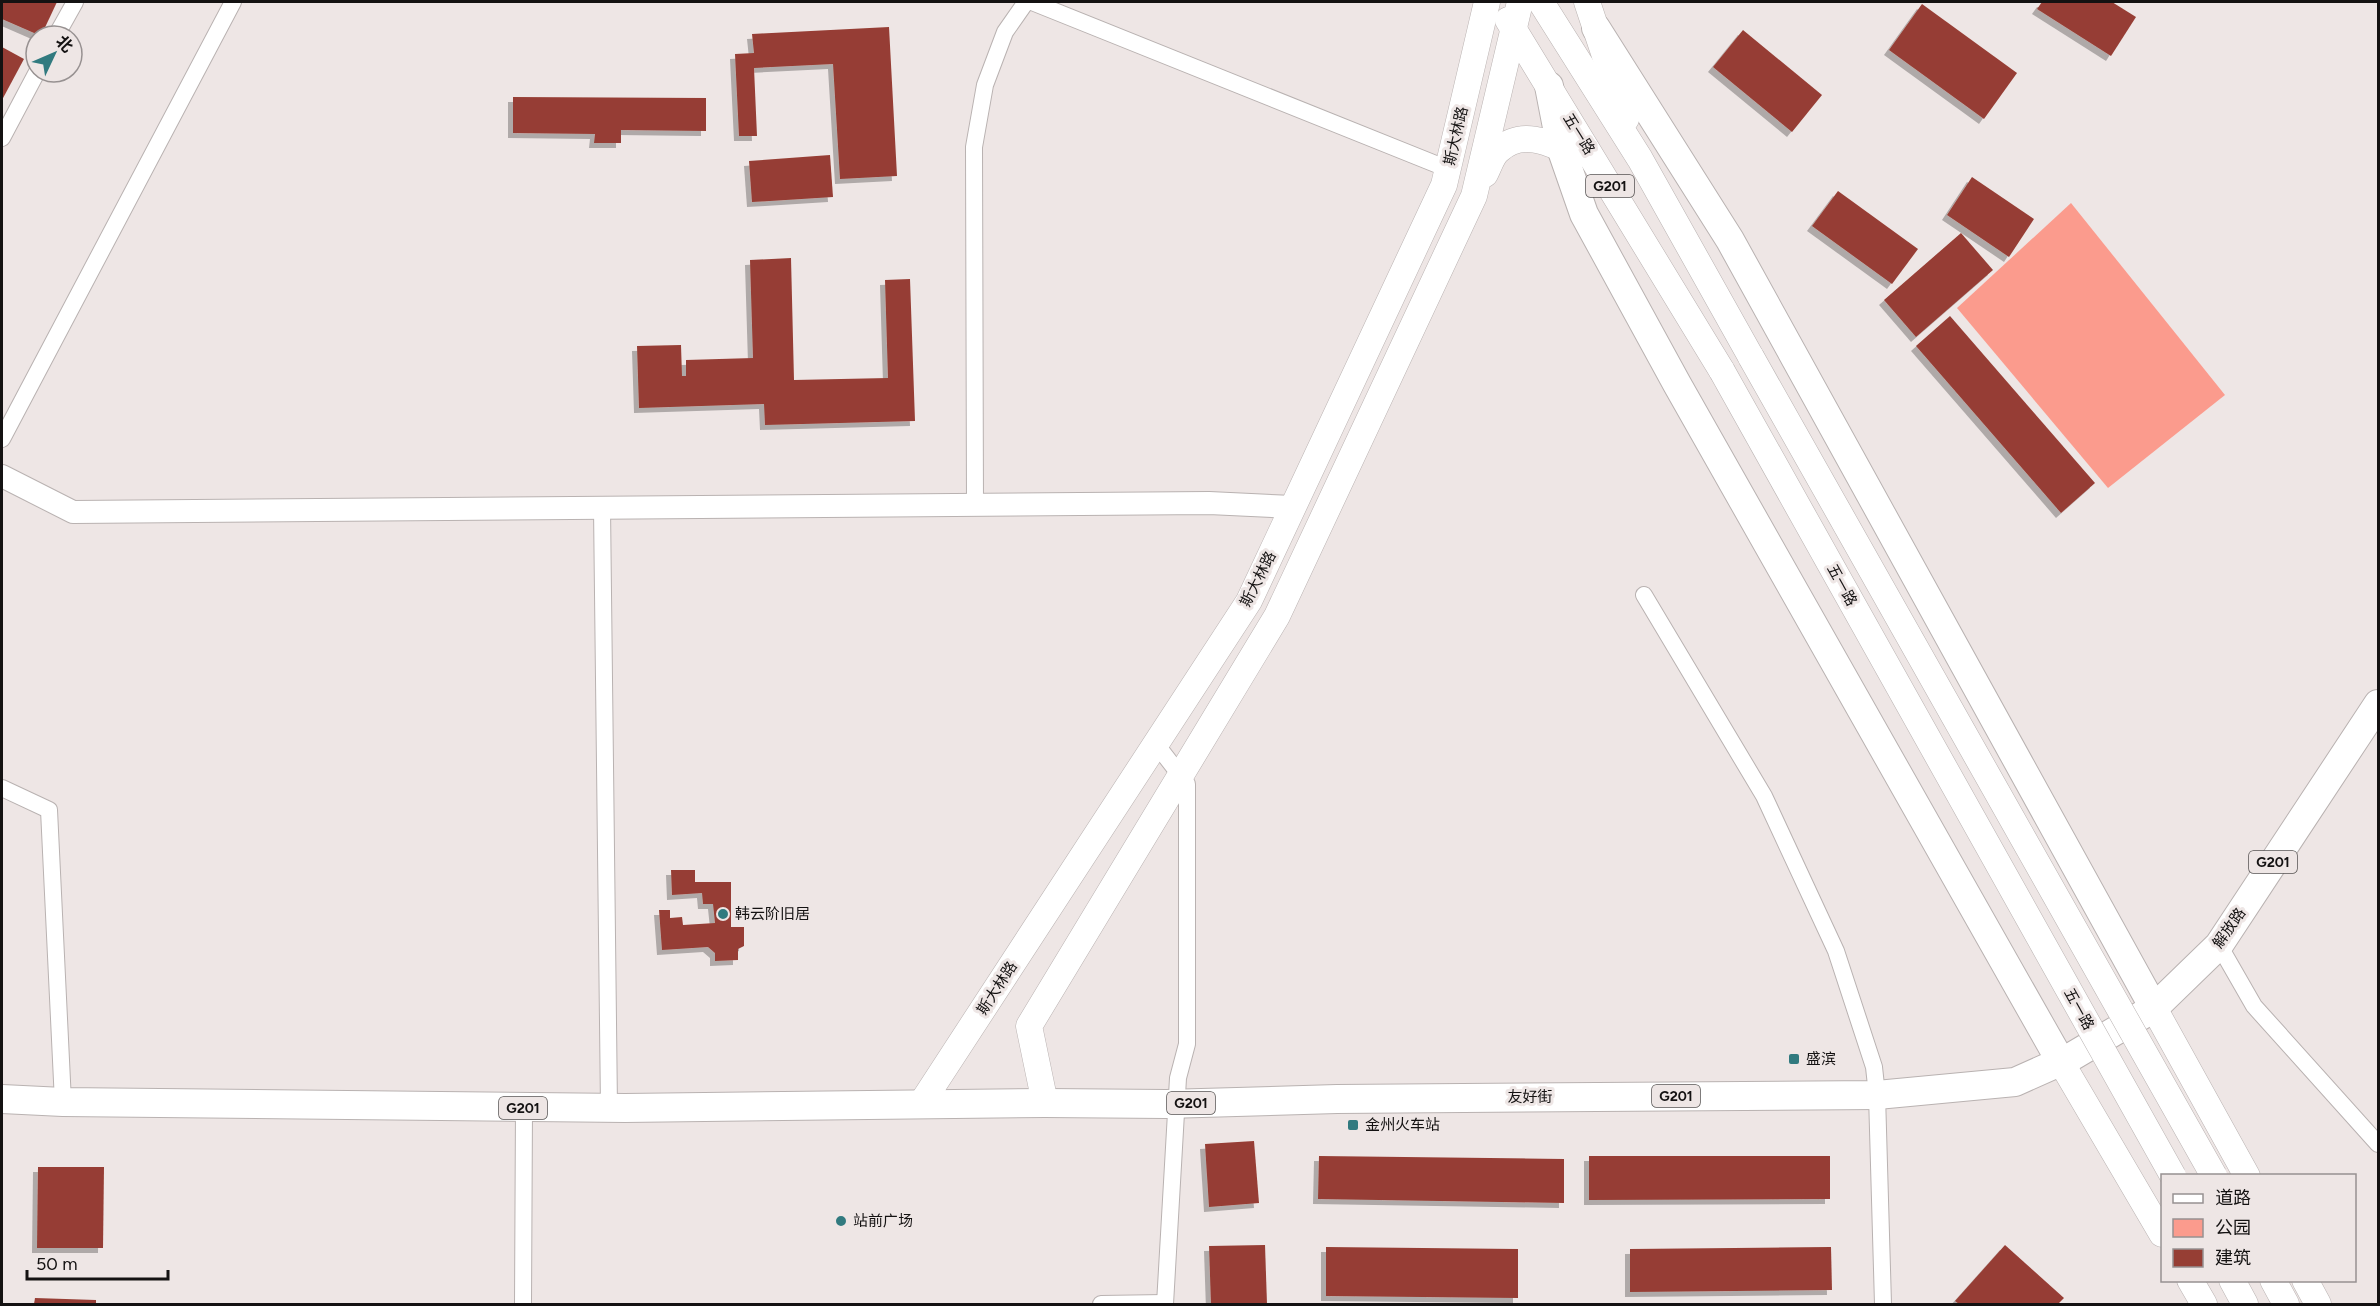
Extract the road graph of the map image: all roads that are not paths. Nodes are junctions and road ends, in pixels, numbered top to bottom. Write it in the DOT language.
graph roads {
  1 [pos="75,2"];
  2 [pos="232,2"];
  3 [pos="1026,2"];
  4 [pos="1032,2"];
  5 [pos="1487,2"];
  6 [pos="1497,2"];
  7 [pos="1520,2"];
  8 [pos="1541,2"];
  9 [pos="1587,2"];
  10 [pos="63,24"];
  11 [pos="1514,28"];
  12 [pos="1596,28"];
  13 [pos="31,84"];
  14 [pos="1549,86"];
  15 [pos="2,138"];
  16 [pos="1561,148"];
  17 [pos="1640,159"];
  18 [pos="1597,164"];
  19 [pos="1448,169"];
  20 [pos="1474,196"];
  21 [pos="2,439"];
  22 [pos="2,476"];
  23 [pos="975,505"];
  24 [pos="1293,507"];
  25 [pos="602,508"];
  26 [pos="1644,595"];
  27 [pos="2379,704"];
  28 [pos="1156,744"];
  29 [pos="1181,775"];
  30 [pos="2,788"];
  31 [pos="2219,945"];
  32 [pos="2154,1008"];
  33 [pos="2061,1062"];
  34 [pos="2014,1082"];
  35 [pos="1877,1095"];
  36 [pos="2,1099"];
  37 [pos="63,1102"];
  38 [pos="1045,1102"];
  39 [pos="921,1104"];
  40 [pos="1176,1104"];
  41 [pos="524,1108"];
  42 [pos="609,1108"];
  43 [pos="2379,1144"];
  44 [pos="2172,1174"];
  45 [pos="2213,1174"];
  46 [pos="2246,1174"];
  47 [pos="2161,1231"];
  48 [pos="2191,1282"];
  49 [pos="2233,1282"];
  50 [pos="2274,1282"];
  51 [pos="2306,1282"];
  52 [pos="1165,1304"];
  53 [pos="523,1305"];
  54 [pos="1101,1305"];
  55 [pos="1883,1305"];
  56 [pos="2204,1305"];
  57 [pos="2245,1305"];
  58 [pos="2286,1305"];
  59 [pos="2318,1305"];
  1 -- 10 [label="street"];
  2 -- 21 [label="street"];
  3 -- 23 [label="street"];
  4 -- 19 [label="street"];
  5 -- 19 [label="main road, 斯大林路"];
  6 -- 11 [label="main road, 五一路 / G201"];
  7 -- 11 [label="main road, 斯大林路"];
  8 -- 17 [label="main road"];
  9 -- 12 [label="main road"];
  11 -- 14 [label="main road, 五一路 / G201"];
  11 -- 20 [label="main road, 斯大林路"];
  12 -- 17 [label="main road"];
  12 -- 32 [label="highway"];
  13 -- 15 [label="street"];
  14 -- 16 [label="highway"];
  14 -- 18 [label="main road, 五一路 / G201"];
  16 -- 18 [label="main road"];
  16 -- 20 [label="main road"];
  16 -- 33 [label="highway"];
  17 -- 45 [label="main road, bridge"];
  18 -- 44 [label="main road, 五一路 / G201, bridge"];
  19 -- 24 [label="main road, 斯大林路"];
  20 -- 29 [label="main road, 斯大林路"];
  22 -- 25 [label="street"];
  23 -- 24 [label="street"];
  23 -- 25 [label="street"];
  24 -- 28 [label="main road, 斯大林路"];
  25 -- 42 [label="street"];
  26 -- 35 [label="street"];
  27 -- 31 [label="highway, 解放路 / G201"];
  28 -- 29 [label="street"];
  28 -- 39 [label="main road, 斯大林路"];
  29 -- 38 [label="main road, 斯大林路"];
  29 -- 40 [label="street"];
  30 -- 37 [label="street"];
  31 -- 32 [label="highway, 解放路 / G201"];
  31 -- 43 [label="street"];
  32 -- 33 [label="highway, 解放路 / G201"];
  32 -- 46 [label="main road"];
  33 -- 34 [label="highway, 解放路 / G201"];
  33 -- 47 [label="main road"];
  34 -- 35 [label="highway, 友好街 / G201"];
  35 -- 40 [label="highway, 友好街 / G201"];
  35 -- 55 [label="street"];
  36 -- 37 [label="highway, G201"];
  37 -- 41 [label="highway, G201"];
  38 -- 39 [label="highway, G201"];
  38 -- 40 [label="highway, 友好街 / G201"];
  39 -- 42 [label="highway, G201"];
  40 -- 52 [label="street"];
  41 -- 42 [label="highway, G201"];
  41 -- 53 [label="street"];
  48 -- 56 [label="main road"];
  49 -- 57 [label="main road"];
  50 -- 58 [label="main road"];
  51 -- 59 [label="main road"];
  52 -- 54 [label="street"];
}
